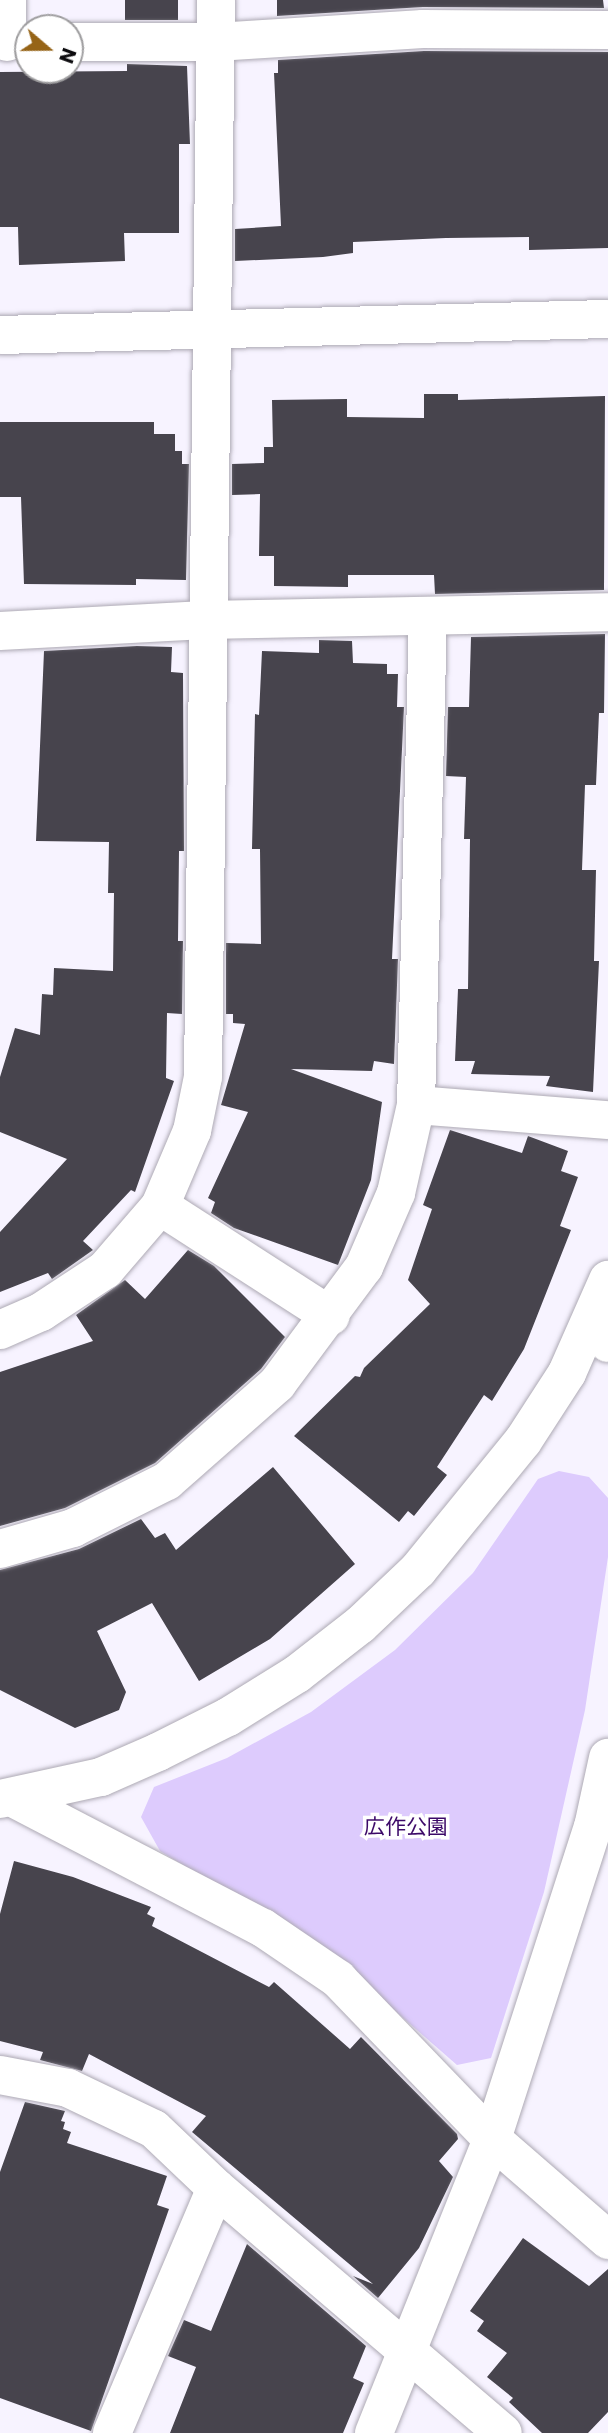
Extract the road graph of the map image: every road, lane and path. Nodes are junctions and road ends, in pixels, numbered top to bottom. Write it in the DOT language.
graph roads {
  1 [pos="7,0"];
  2 [pos="216,0"];
  3 [pos="422,14"];
  4 [pos="608,30"];
  5 [pos="84,42"];
  6 [pos="216,42"];
  7 [pos="12,43"];
  8 [pos="608,319"];
  9 [pos="214,330"];
  10 [pos="0,335"];
  11 [pos="608,612"];
  12 [pos="428,616"];
  13 [pos="205,620"];
  14 [pos="0,631"];
  15 [pos="416,1105"];
  16 [pos="608,1120"];
  17 [pos="160,1206"];
  18 [pos="608,1280"];
  19 [pos="331,1316"];
  20 [pos="0,1330"];
  21 [pos="599,1333"];
  22 [pos="0,1549"];
  23 [pos="608,1758"];
  24 [pos="7,1799"];
  25 [pos="0,2075"];
  26 [pos="492,2139"];
  27 [pos="216,2188"];
  28 [pos="608,2239"];
  29 [pos="409,2353"];
  30 [pos="112,2433"];
  31 [pos="374,2433"];
  32 [pos="503,2433"];
  1 -- 7 [label="street"];
  2 -- 6 [label="street"];
  3 -- 4 [label="street"];
  3 -- 6 [label="street"];
  5 -- 6 [label="street"];
  6 -- 9 [label="street"];
  8 -- 9 [label="street"];
  9 -- 10 [label="street"];
  9 -- 13 [label="street"];
  11 -- 12 [label="street"];
  12 -- 13 [label="street"];
  12 -- 15 [label="street"];
  13 -- 14 [label="street"];
  13 -- 17 [label="street"];
  15 -- 16 [label="street"];
  15 -- 19 [label="street"];
  17 -- 19 [label="street"];
  17 -- 20 [label="street"];
  18 -- 21 [label="street"];
  19 -- 22 [label="street"];
  21 -- 24 [label="street"];
  23 -- 26 [label="street"];
  24 -- 26 [label="street"];
  25 -- 27 [label="street"];
  26 -- 28 [label="street"];
  26 -- 29 [label="street"];
  27 -- 29 [label="street"];
  27 -- 30 [label="street"];
  29 -- 31 [label="street"];
  29 -- 32 [label="street"];
}
